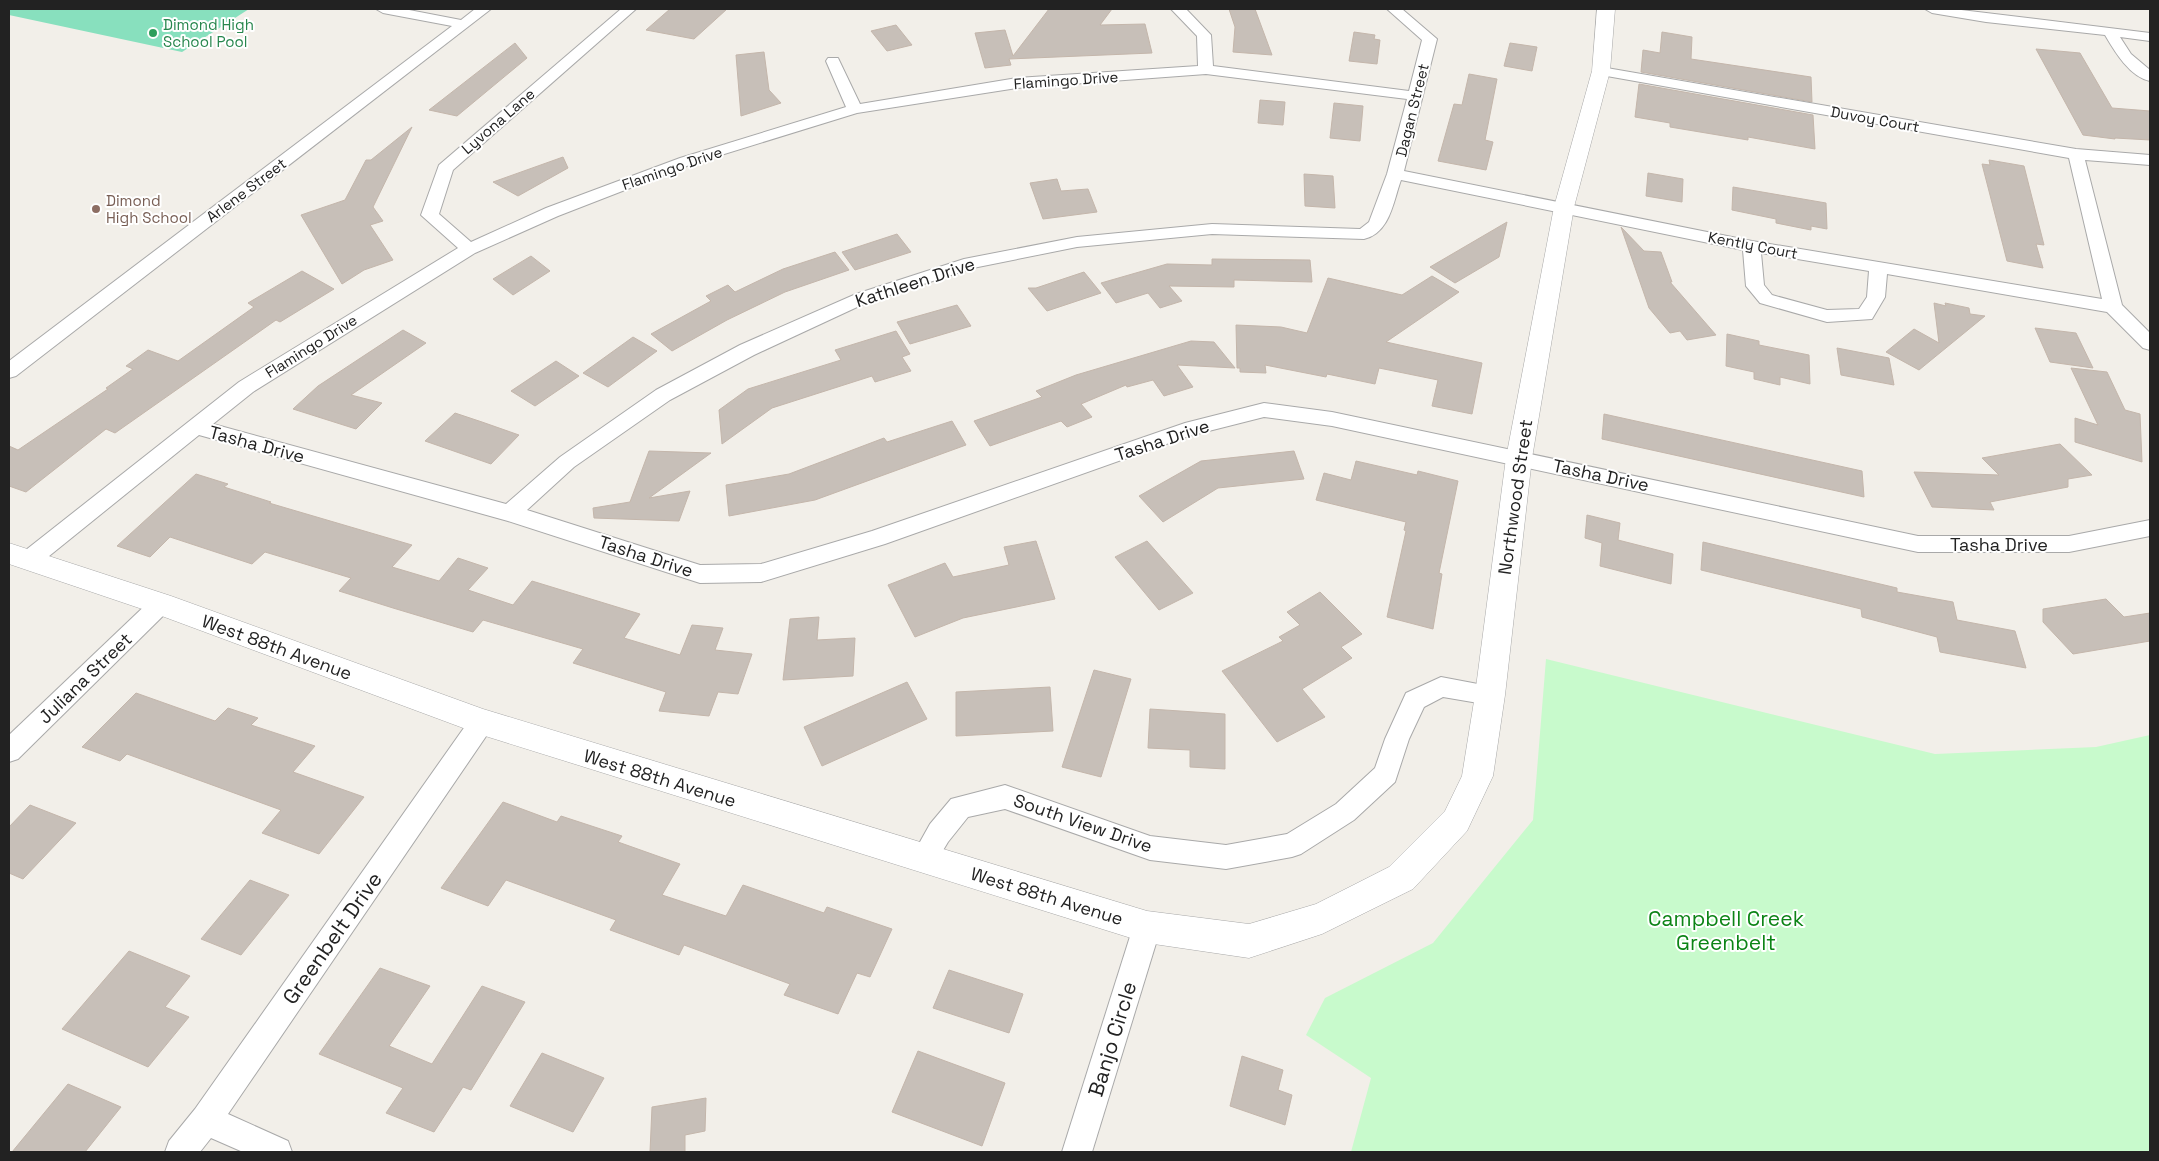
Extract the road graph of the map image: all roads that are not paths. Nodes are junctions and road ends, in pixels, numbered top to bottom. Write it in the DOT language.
graph roads {
  1 [pos="383,9"];
  2 [pos="484,9"];
  3 [pos="628,9"];
  4 [pos="1178,9"];
  5 [pos="1394,9"];
  6 [pos="1606,9"];
  7 [pos="1932,9"];
  8 [pos="462,24"];
  9 [pos="2109,31"];
  10 [pos="2150,37"];
  11 [pos="833,61"];
  12 [pos="1206,70"];
  13 [pos="1601,71"];
  14 [pos="2150,77"];
  15 [pos="1416,96"];
  16 [pos="855,109"];
  17 [pos="2076,154"];
  18 [pos="2150,160"];
  19 [pos="1395,174"];
  20 [pos="1564,207"];
  21 [pos="1378,226"];
  22 [pos="1752,246"];
  23 [pos="469,249"];
  24 [pos="1878,268"];
  25 [pos="2113,307"];
  26 [pos="2150,344"];
  27 [pos="9,371"];
  28 [pos="196,427"];
  29 [pos="1518,458"];
  30 [pos="510,513"];
  31 [pos="2150,528"];
  32 [pos="20,556"];
  33 [pos="161,604"];
  34 [pos="1490,695"];
  35 [pos="482,722"];
  36 [pos="9,751"];
  37 [pos="924,858"];
  38 [pos="1322,918"];
  39 [pos="1147,927"];
  40 [pos="206,1120"];
  41 [pos="180,1152"];
  42 [pos="277,1152"];
  43 [pos="1077,1152"];
  1 -- 8 [label="street"];
  2 -- 8 [label="street, Arlene Street"];
  3 -- 23 [label="street, Lyvona Lane"];
  4 -- 12 [label="street"];
  5 -- 15 [label="street, Dagan Street"];
  6 -- 13 [label="street, Northwood Street"];
  7 -- 9 [label="street"];
  8 -- 27 [label="street, Arlene Street"];
  9 -- 10 [label="street"];
  9 -- 14 [label="street"];
  11 -- 16 [label="street"];
  12 -- 15 [label="street, Flamingo Drive"];
  12 -- 16 [label="street, Flamingo Drive"];
  13 -- 17 [label="street, Duvoy Court"];
  13 -- 20 [label="street, Northwood Street"];
  15 -- 19 [label="street, Dagan Street"];
  16 -- 23 [label="street, Flamingo Drive"];
  17 -- 18 [label="street, Duvoy Court"];
  17 -- 25 [label="street"];
  19 -- 20 [label="street, Kently Court"];
  19 -- 21 [label="street, Dagan Street"];
  20 -- 22 [label="street, Kently Court"];
  20 -- 29 [label="street, Northwood Street"];
  21 -- 30 [label="street, Kathleen Drive"];
  22 -- 24 [label="street, Kently Court"];
  22 -- 24 [label="street"];
  23 -- 28 [label="street, Flamingo Drive"];
  24 -- 25 [label="street, Kently Court"];
  25 -- 26 [label="street"];
  28 -- 30 [label="street, Tasha Drive"];
  28 -- 32 [label="street, Flamingo Drive"];
  29 -- 30 [label="street, Tasha Drive"];
  29 -- 31 [label="street, Tasha Drive"];
  29 -- 34 [label="street, Northwood Street"];
  32 -- 33 [label="street, West 88th Avenue"];
  33 -- 35 [label="street, West 88th Avenue"];
  33 -- 36 [label="street, Juliana Street"];
  34 -- 37 [label="street, South View Drive"];
  34 -- 38 [label="street, Northwood Street"];
  35 -- 37 [label="street, West 88th Avenue"];
  35 -- 40 [label="street, Greenbelt Drive"];
  37 -- 39 [label="street, West 88th Avenue"];
  38 -- 39 [label="street, West 88th Avenue"];
  39 -- 43 [label="street, Banjo Circle"];
  40 -- 41 [label="street, Greenbelt Drive"];
  40 -- 42 [label="street"];
}
